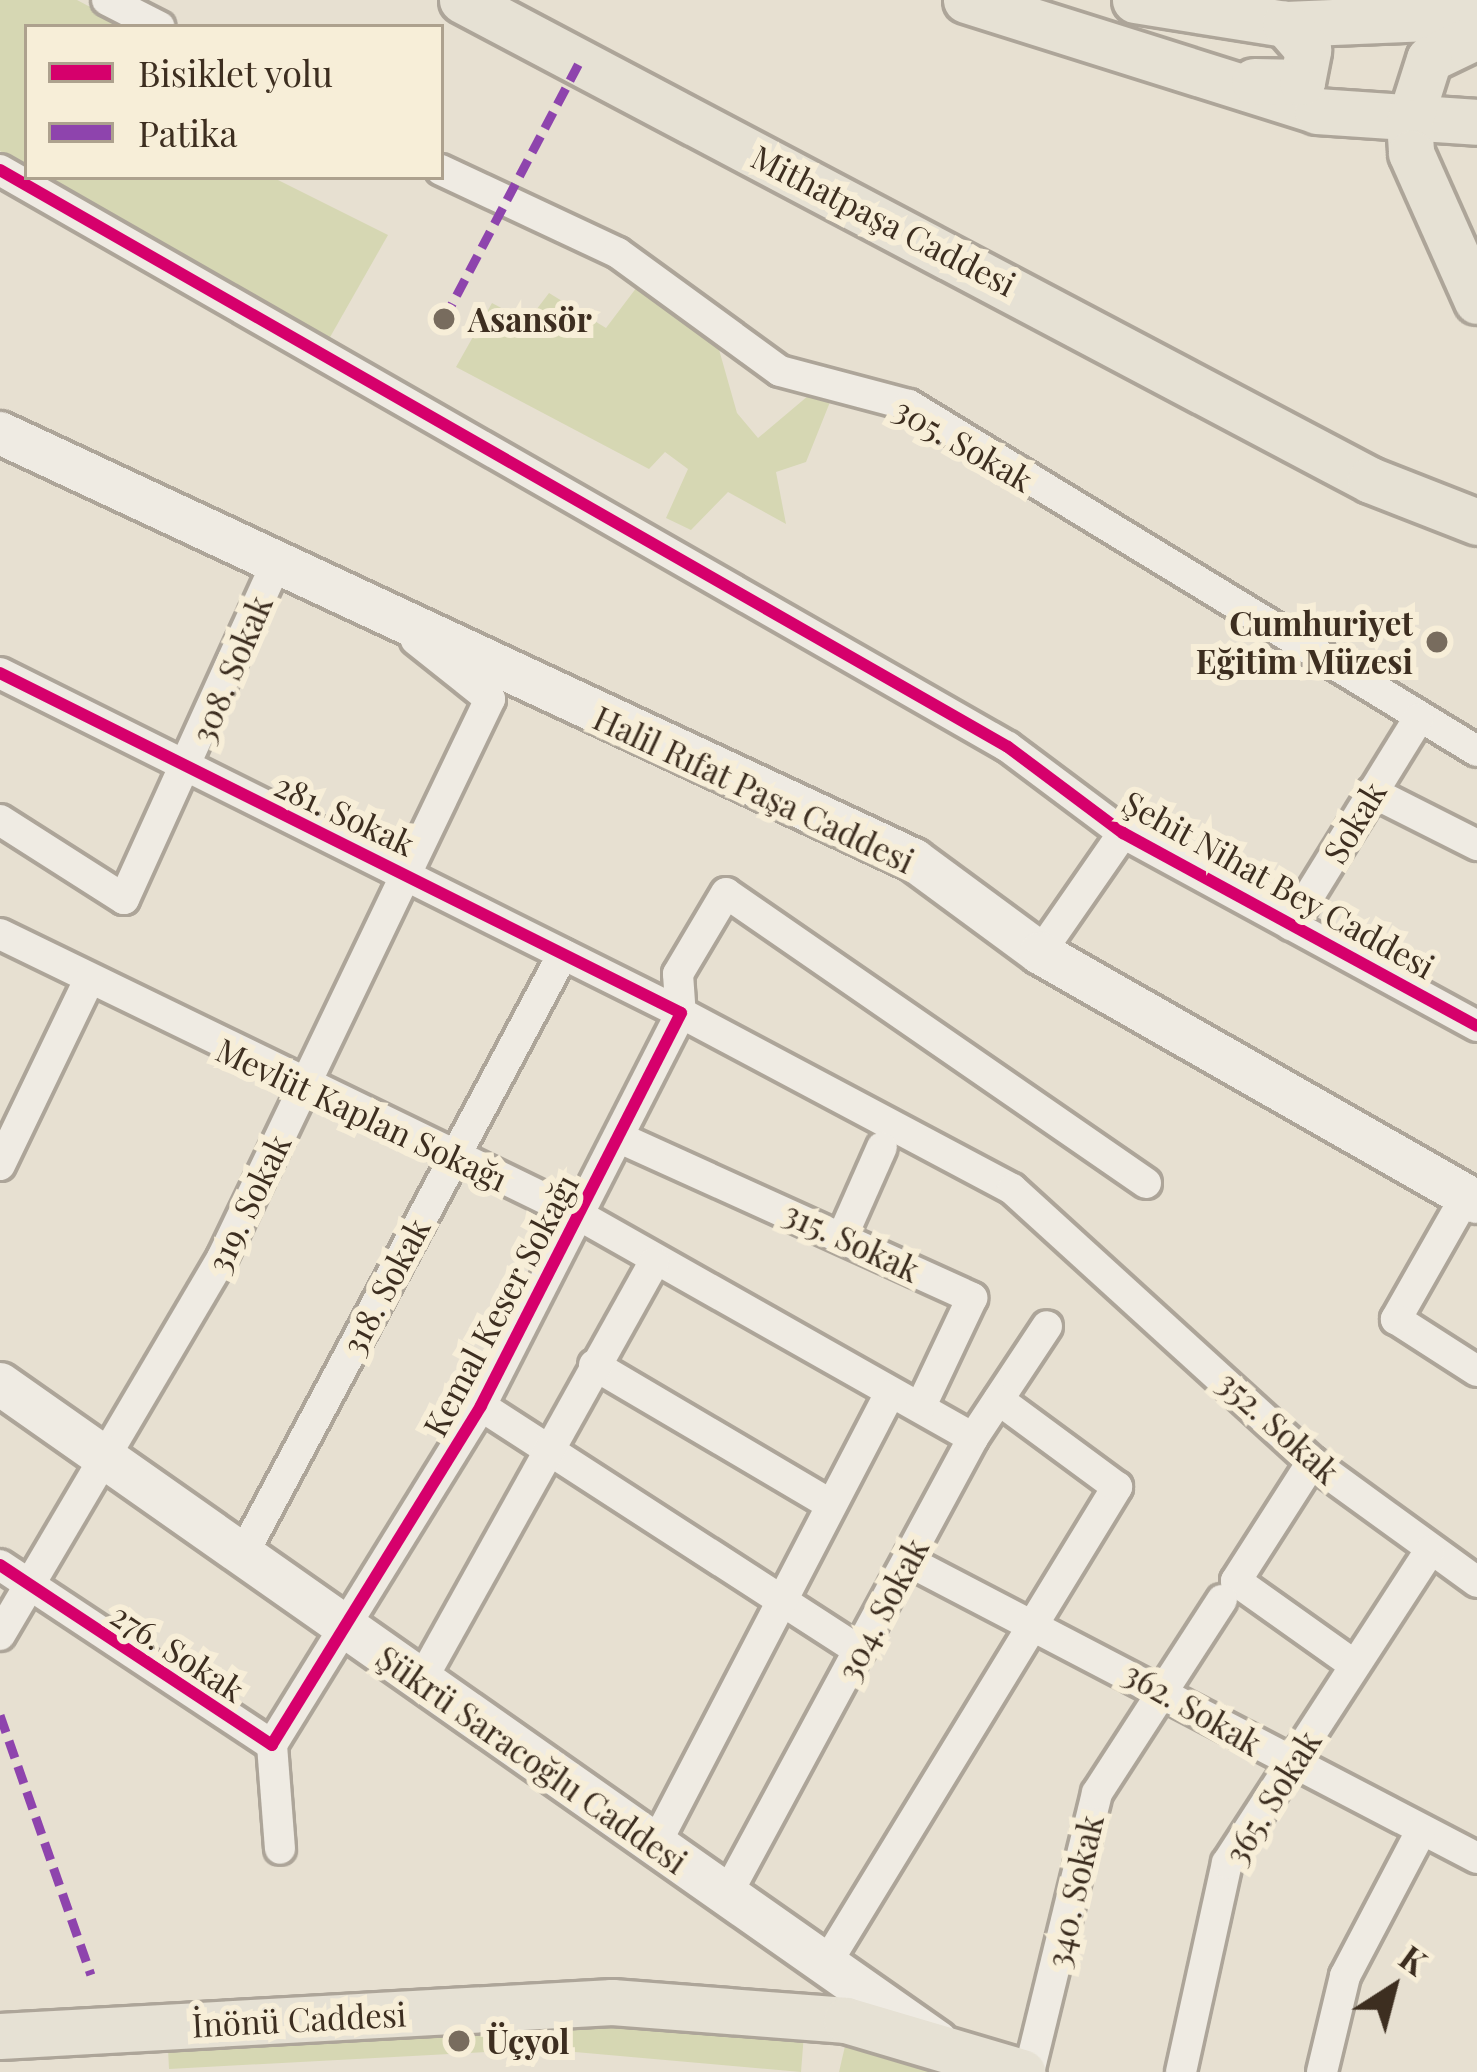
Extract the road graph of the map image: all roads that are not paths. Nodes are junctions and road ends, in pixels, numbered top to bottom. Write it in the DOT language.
graph roads {
  1 [pos="107,0"];
  2 [pos="462,0"];
  3 [pos="966,0"];
  4 [pos="1135,0"];
  5 [pos="1477,16"];
  6 [pos="154,24"];
  7 [pos="1285,24"];
  8 [pos="1367,24"];
  9 [pos="1477,36"];
  10 [pos="1429,59"];
  11 [pos="1162,70"];
  12 [pos="1408,122"];
  13 [pos="1476,133"];
  14 [pos="0,170"];
  15 [pos="444,171"];
  16 [pos="1477,301"];
  17 [pos="0,433"];
  18 [pos="1476,528"];
  19 [pos="274,569"];
  20 [pos="406,632"];
  21 [pos="0,673"];
  22 [pos="1418,719"];
  23 [pos="1477,751"];
  24 [pos="187,771"];
  25 [pos="1372,792"];
  26 [pos="0,820"];
  27 [pos="1123,832"];
  28 [pos="1477,845"];
  29 [pos="405,871"];
  30 [pos="1291,925"];
  31 [pos="0,934"];
  32 [pos="1040,953"];
  33 [pos="563,954"];
  34 [pos="88,982"];
  35 [pos="674,1010"];
  36 [pos="1477,1026"];
  37 [pos="303,1089"];
  38 [pos="620,1138"];
  39 [pos="881,1147"];
  40 [pos="455,1156"];
  41 [pos="0,1166"];
  42 [pos="1146,1183"];
  43 [pos="1471,1199"];
  44 [pos="577,1214"];
  45 [pos="843,1235"];
  46 [pos="654,1262"];
  47 [pos="1087,1263"];
  48 [pos="1047,1326"];
  49 [pos="594,1366"];
  50 [pos="1477,1371"];
  51 [pos="0,1384"];
  52 [pos="889,1395"];
  53 [pos="999,1400"];
  54 [pos="481,1406"];
  55 [pos="921,1406"];
  56 [pos="974,1438"];
  57 [pos="554,1444"];
  58 [pos="1312,1462"];
  59 [pos="110,1463"];
  60 [pos="828,1503"];
  61 [pos="1430,1551"];
  62 [pos="242,1556"];
  63 [pos="908,1561"];
  64 [pos="0,1565"];
  65 [pos="1477,1582"];
  66 [pos="28,1586"];
  67 [pos="1229,1591"];
  68 [pos="778,1595"];
  69 [pos="1030,1620"];
  70 [pos="350,1630"];
  71 [pos="0,1635"];
  72 [pos="860,1651"];
  73 [pos="1353,1664"];
  74 [pos="421,1682"];
  75 [pos="1162,1686"];
  76 [pos="272,1745"];
  77 [pos="1293,1767"];
  78 [pos="1420,1833"];
  79 [pos="654,1846"];
  80 [pos="280,1849"];
  81 [pos="1477,1858"];
  82 [pos="726,1896"];
  83 [pos="826,1964"];
  84 [pos="0,2036"];
  85 [pos="947,2050"];
  86 [pos="1026,2072"];
  87 [pos="1181,2072"];
  88 [pos="1322,2072"];
  1 -- 6 [label="street"];
  2 -- 18 [label="main road, Mithatpaşa Caddesi"];
  3 -- 11 [label="main road"];
  4 -- 7 [label="main road"];
  5 -- 8 [label="main road"];
  7 -- 8 [label="main road"];
  7 -- 11 [label="main road"];
  8 -- 10 [label="main road"];
  9 -- 10 [label="main road"];
  10 -- 12 [label="main road"];
  10 -- 13 [label="main road"];
  11 -- 12 [label="main road"];
  12 -- 13 [label="main road"];
  12 -- 16 [label="main road"];
  14 -- 27 [label="street, Şehit Nihat Bey Caddesi"];
  15 -- 22 [label="street, 305. Sokak"];
  17 -- 19 [label="street, Halil Rıfat Paşa Caddesi"];
  19 -- 20 [label="street, Halil Rıfat Paşa Caddesi"];
  19 -- 24 [label="street, 308. Sokak"];
  20 -- 29 [label="street, 319. Sokak"];
  20 -- 32 [label="street, Halil Rıfat Paşa Caddesi"];
  21 -- 24 [label="street, 281. Sokak"];
  22 -- 23 [label="street, 305. Sokak"];
  22 -- 25 [label="street, Sokak"];
  24 -- 26 [label="street, 308. Sokak"];
  24 -- 29 [label="street, 281. Sokak"];
  25 -- 28 [label="street"];
  25 -- 30 [label="street, Sokak"];
  27 -- 30 [label="street, Şehit Nihat Bey Caddesi"];
  27 -- 32 [label="street"];
  29 -- 33 [label="street, 281. Sokak"];
  29 -- 37 [label="street, 319. Sokak"];
  30 -- 36 [label="street, Şehit Nihat Bey Caddesi"];
  31 -- 34 [label="street, Mevlüt Kaplan Sokağı"];
  32 -- 43 [label="street, Halil Rıfat Paşa Caddesi"];
  33 -- 35 [label="street, 281. Sokak"];
  33 -- 40 [label="street, 318. Sokak"];
  34 -- 37 [label="street, Mevlüt Kaplan Sokağı"];
  34 -- 41 [label="street"];
  35 -- 38 [label="street, Kemal Keser Sokağı"];
  35 -- 42 [label="street, Kemal Keser Sokağı"];
  35 -- 47 [label="street, 281. Sokak"];
  37 -- 40 [label="street, Mevlüt Kaplan Sokağı"];
  37 -- 59 [label="street, 319. Sokak"];
  38 -- 44 [label="street, Kemal Keser Sokağı"];
  38 -- 45 [label="street, 315. Sokak"];
  39 -- 45 [label="street"];
  40 -- 44 [label="street, Mevlüt Kaplan Sokağı"];
  40 -- 62 [label="street, 318. Sokak"];
  43 -- 50 [label="street"];
  44 -- 46 [label="street, Mevlüt Kaplan Sokağı"];
  44 -- 54 [label="street, Kemal Keser Sokağı"];
  45 -- 55 [label="street, 315. Sokak"];
  46 -- 49 [label="street"];
  46 -- 52 [label="street, Mevlüt Kaplan Sokağı"];
  47 -- 58 [label="street, 352. Sokak"];
  48 -- 53 [label="street, 304. Sokak"];
  49 -- 57 [label="street"];
  49 -- 60 [label="street"];
  51 -- 59 [label="street, Şükrü Saracoğlu Caddesi"];
  52 -- 55 [label="street, Mevlüt Kaplan Sokağı"];
  52 -- 60 [label="street"];
  53 -- 56 [label="street, 304. Sokak"];
  53 -- 69 [label="street"];
  54 -- 57 [label="street"];
  54 -- 70 [label="street, Kemal Keser Sokağı"];
  55 -- 56 [label="street, Mevlüt Kaplan Sokağı"];
  56 -- 63 [label="street, 304. Sokak"];
  57 -- 68 [label="street"];
  57 -- 74 [label="street"];
  58 -- 61 [label="street, 352. Sokak"];
  58 -- 67 [label="street, 340. Sokak"];
  59 -- 62 [label="street, Şükrü Saracoğlu Caddesi"];
  59 -- 66 [label="street, 319. Sokak"];
  60 -- 68 [label="street"];
  61 -- 65 [label="street, 352. Sokak"];
  61 -- 73 [label="street, 365. Sokak"];
  62 -- 70 [label="street, Şükrü Saracoğlu Caddesi"];
  63 -- 69 [label="street, 362. Sokak"];
  63 -- 72 [label="street, 304. Sokak"];
  64 -- 66 [label="street, 276. Sokak"];
  66 -- 71 [label="street, 319. Sokak"];
  66 -- 76 [label="street, 276. Sokak"];
  67 -- 73 [label="street"];
  67 -- 75 [label="street, 340. Sokak"];
  68 -- 72 [label="street"];
  68 -- 79 [label="street"];
  69 -- 75 [label="street, 362. Sokak"];
  69 -- 83 [label="street"];
  70 -- 74 [label="street, Şükrü Saracoğlu Caddesi"];
  70 -- 76 [label="street"];
  72 -- 82 [label="street, 304. Sokak"];
  73 -- 77 [label="street, 365. Sokak"];
  74 -- 79 [label="street, Şükrü Saracoğlu Caddesi"];
  75 -- 77 [label="street, 362. Sokak"];
  75 -- 86 [label="street, 340. Sokak"];
  76 -- 80 [label="street"];
  77 -- 78 [label="street, 362. Sokak"];
  77 -- 87 [label="street, 365. Sokak"];
  78 -- 81 [label="street, 362. Sokak"];
  78 -- 88 [label="street"];
  79 -- 82 [label="street, Şükrü Saracoğlu Caddesi"];
  82 -- 83 [label="street, Şükrü Saracoğlu Caddesi"];
  83 -- 85 [label="street, Şükrü Saracoğlu Caddesi"];
  84 -- 85 [label="main road, İnönü Caddesi"];
  85 -- 86 [label="main road, İnönü Caddesi"];
}
